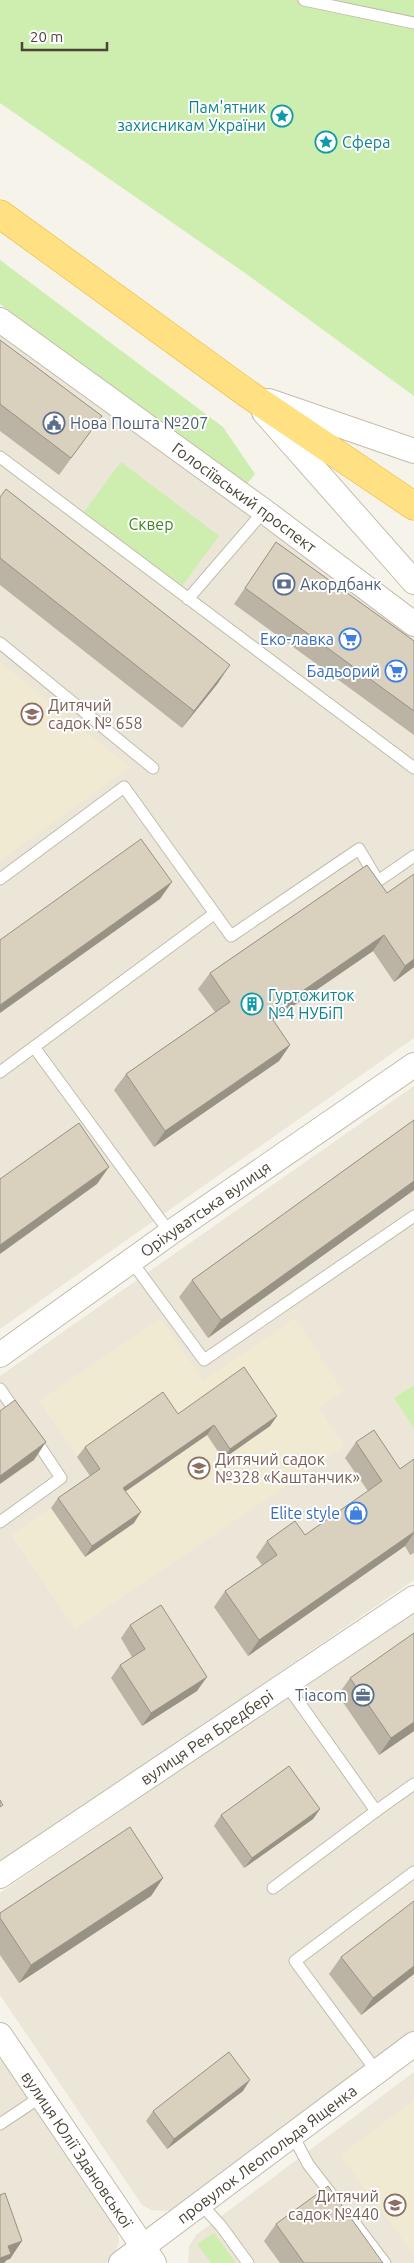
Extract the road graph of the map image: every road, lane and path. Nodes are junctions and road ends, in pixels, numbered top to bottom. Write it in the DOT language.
graph roads {
  1 [pos="304,0"];
  2 [pos="414,23"];
  3 [pos="0,214"];
  4 [pos="0,320"];
  5 [pos="248,394"];
  6 [pos="414,451"];
  7 [pos="0,457"];
  8 [pos="414,506"];
  9 [pos="264,511"];
  10 [pos="414,582"];
  11 [pos="188,599"];
  12 [pos="414,624"];
  13 [pos="0,643"];
  14 [pos="153,768"];
  15 [pos="414,768"];
  16 [pos="414,856"];
  17 [pos="0,879"];
  18 [pos="214,914"];
  19 [pos="34,1047"];
  20 [pos="414,1065"];
  21 [pos="0,1072"];
  22 [pos="414,1216"];
  23 [pos="170,1233"];
  24 [pos="132,1262"];
  25 [pos="0,1355"];
  26 [pos="0,1389"];
  27 [pos="0,1522"];
  28 [pos="414,1598"];
  29 [pos="286,1684"];
  30 [pos="414,1784"];
  31 [pos="376,1810"];
  32 [pos="414,1872"];
  33 [pos="0,1876"];
  34 [pos="273,1888"];
  35 [pos="0,2035"];
  36 [pos="414,2044"];
  37 [pos="377,2072"];
  38 [pos="42,2096"];
  39 [pos="0,2124"];
  40 [pos="292,2134"];
  41 [pos="200,2203"];
  42 [pos="149,2255"];
  43 [pos="121,2263"];
  44 [pos="248,2263"];
  45 [pos="385,2263"];
  1 -- 2 [label="lane"];
  3 -- 5 [label="highway"];
  4 -- 9 [label="street, Голосіївський проспект"];
  5 -- 6 [label="street"];
  5 -- 8 [label="highway"];
  5 -- 10 [label="street"];
  7 -- 11 [label="lane"];
  9 -- 11 [label="lane"];
  9 -- 12 [label="street, Голосіївський проспект"];
  11 -- 15 [label="lane"];
  13 -- 14 [label="lane"];
  16 -- 18 [label="lane"];
  17 -- 18 [label="lane"];
  18 -- 19 [label="lane"];
  19 -- 21 [label="lane"];
  19 -- 23 [label="lane"];
  20 -- 23 [label="street, Оріхуватська вулиця"];
  22 -- 24 [label="lane"];
  23 -- 24 [label="street, Оріхуватська вулиця"];
  24 -- 25 [label="street, Оріхуватська вулиця"];
  26 -- 27 [label="lane"];
  28 -- 29 [label="street, вулиця Рея Бредбері"];
  29 -- 31 [label="lane"];
  29 -- 33 [label="street, вулиця Рея Бредбері"];
  30 -- 31 [label="lane"];
  31 -- 34 [label="lane"];
  32 -- 37 [label="lane"];
  35 -- 38 [label="street, вулиця Юлії Здановської"];
  36 -- 37 [label="street, провулок Леопольда Ященка"];
  37 -- 40 [label="street, провулок Леопольда Ященка"];
  38 -- 39 [label="lane"];
  38 -- 42 [label="street, вулиця Юлії Здановської"];
  40 -- 41 [label="street, провулок Леопольда Ященка"];
  40 -- 45 [label="lane"];
  41 -- 42 [label="street, провулок Леопольда Ященка"];
  41 -- 44 [label="lane"];
  42 -- 43 [label="street, провулок Леопольда Ященка"];
}
